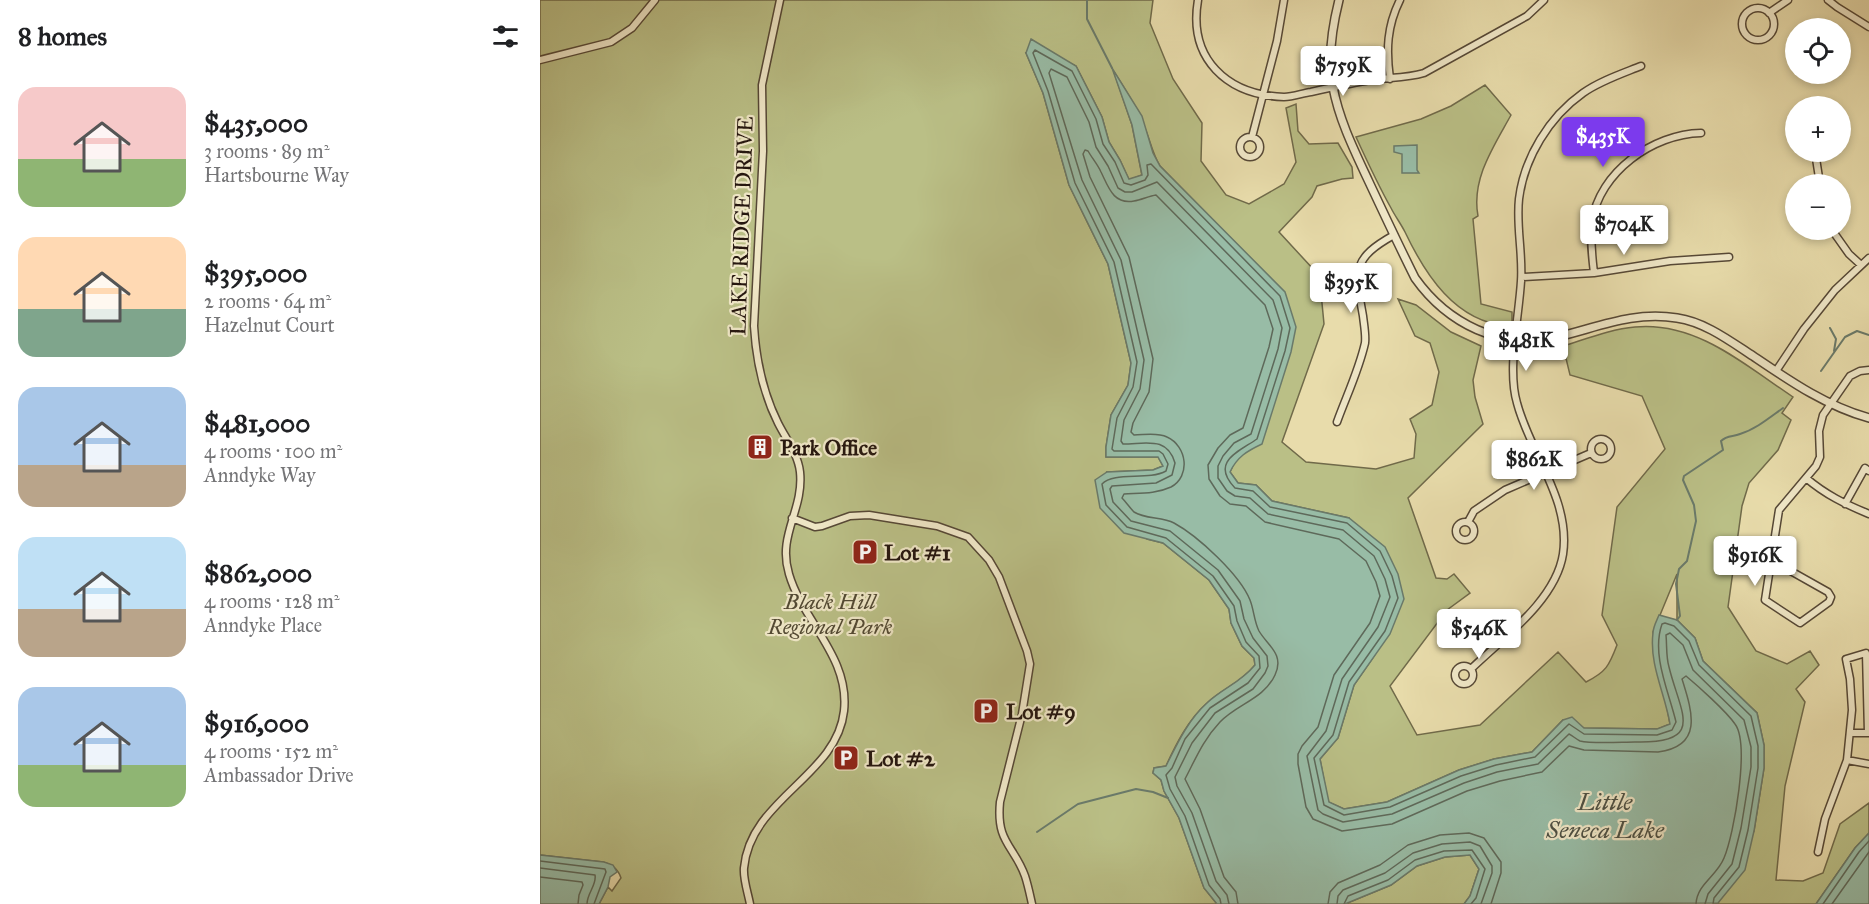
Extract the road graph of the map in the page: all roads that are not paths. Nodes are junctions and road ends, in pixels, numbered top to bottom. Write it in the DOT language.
graph roads {
  1 [pos="655,0"];
  2 [pos="780,0"];
  3 [pos="1198,0"];
  4 [pos="1284,0"];
  5 [pos="1339,0"];
  6 [pos="1400,0"];
  7 [pos="1544,0"];
  8 [pos="1788,0"];
  9 [pos="1828,0"];
  10 [pos="1769,13"];
  11 [pos="1869,27"];
  12 [pos="540,60"];
  13 [pos="1641,66"];
  14 [pos="1390,79"];
  15 [pos="1333,87"];
  16 [pos="1264,94"];
  17 [pos="1701,133"];
  18 [pos="1252,137"];
  19 [pos="1394,235"];
  20 [pos="1839,240"];
  21 [pos="1729,257"];
  22 [pos="1869,258"];
  23 [pos="1861,265"];
  24 [pos="1594,273"];
  25 [pos="1522,278"];
  26 [pos="1516,340"];
  27 [pos="1869,370"];
  28 [pos="1776,371"];
  29 [pos="1830,404"];
  30 [pos="1869,418"];
  31 [pos="1337,422"];
  32 [pos="1591,453"];
  33 [pos="1869,471"];
  34 [pos="1545,473"];
  35 [pos="1806,478"];
  36 [pos="1845,504"];
  37 [pos="1869,514"];
  38 [pos="792,518"];
  39 [pos="1468,522"];
  40 [pos="1772,560"];
  41 [pos="1471,669"];
  42 [pos="1851,733"];
  43 [pos="1847,760"];
  44 [pos="1869,764"];
  45 [pos="1818,852"];
  46 [pos="750,904"];
  47 [pos="1032,904"];
  1 -- 12 [label="street"];
  2 -- 38 [label="street, LAKE RIDGE DRIVE"];
  3 -- 16 [label="street"];
  4 -- 16 [label="street"];
  5 -- 15 [label="street"];
  6 -- 14 [label="street"];
  7 -- 14 [label="street"];
  8 -- 10 [label="street"];
  9 -- 11 [label="street"];
  10 -- 10 [label="street"];
  13 -- 25 [label="street"];
  14 -- 15 [label="street"];
  15 -- 16 [label="street"];
  15 -- 19 [label="street"];
  16 -- 18 [label="street"];
  17 -- 24 [label="street"];
  19 -- 26 [label="street"];
  19 -- 31 [label="street"];
  20 -- 23 [label="street"];
  21 -- 24 [label="street"];
  22 -- 23 [label="street"];
  23 -- 28 [label="street"];
  24 -- 25 [label="street"];
  25 -- 26 [label="street"];
  26 -- 28 [label="street"];
  26 -- 34 [label="street"];
  27 -- 29 [label="street"];
  28 -- 29 [label="street"];
  29 -- 30 [label="street"];
  29 -- 35 [label="street"];
  32 -- 34 [label="street"];
  33 -- 36 [label="street"];
  34 -- 39 [label="street"];
  34 -- 41 [label="street"];
  35 -- 36 [label="street"];
  35 -- 40 [label="street"];
  36 -- 37 [label="street"];
  38 -- 46 [label="street, LAKE RIDGE DRIVE"];
  38 -- 47 [label="street"];
  40 -- 40 [label="street"];
  42 -- 42 [label="street"];
  42 -- 43 [label="street"];
  43 -- 44 [label="street"];
  43 -- 45 [label="street"];
}
